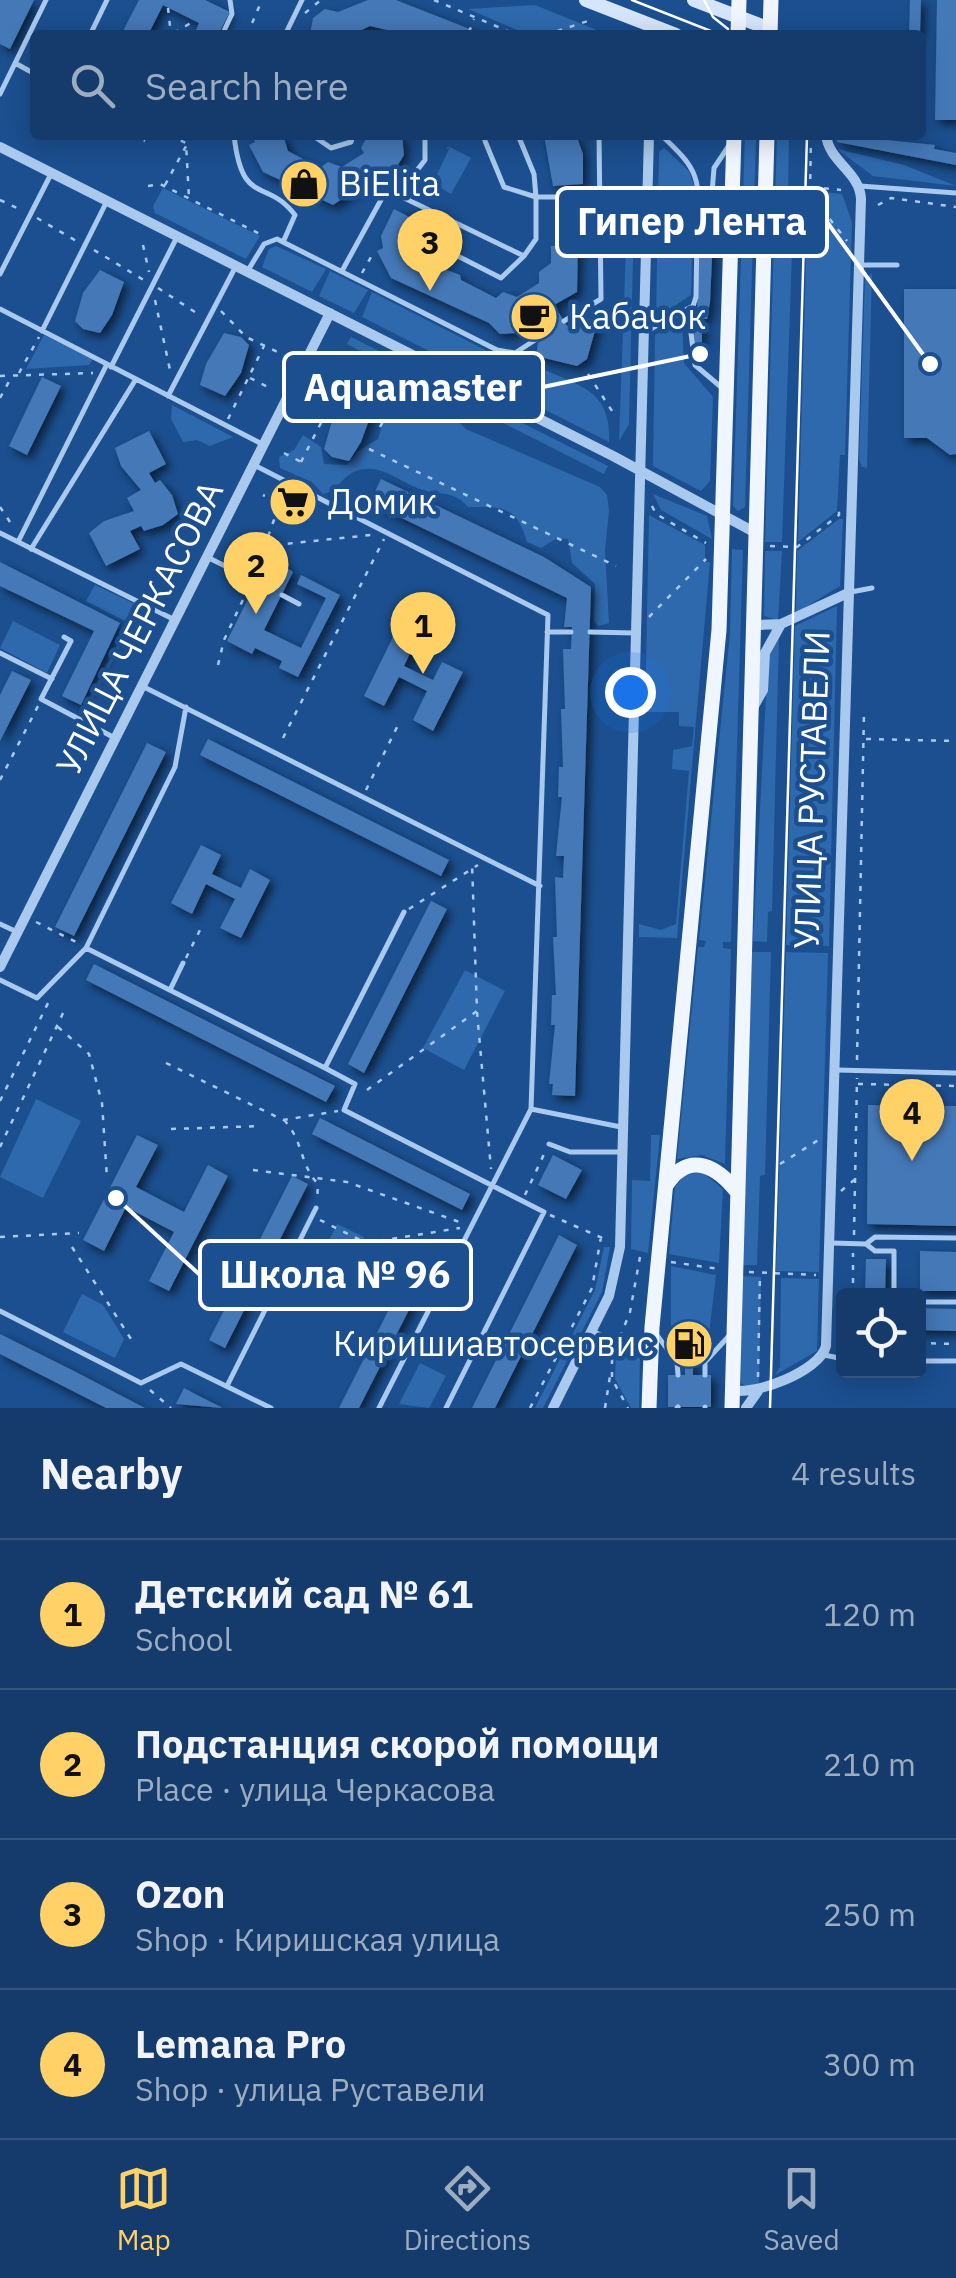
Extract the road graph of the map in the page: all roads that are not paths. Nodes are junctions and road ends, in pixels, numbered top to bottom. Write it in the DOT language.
graph roads {
  1 [pos="46,0"];
  2 [pos="107,0"];
  3 [pos="230,0"];
  4 [pos="302,0"];
  5 [pos="586,0"];
  6 [pos="694,0"];
  7 [pos="739,0"];
  8 [pos="771,0"];
  9 [pos="738,27"];
  10 [pos="31,30"];
  11 [pos="92,30"];
  12 [pos="224,30"];
  13 [pos="287,30"];
  14 [pos="649,30"];
  15 [pos="771,30"];
  16 [pos="30,33"];
  17 [pos="15,63"];
  18 [pos="30,71"];
  19 [pos="0,94"];
  20 [pos="234,140"];
  21 [pos="319,140"];
  22 [pos="352,140"];
  23 [pos="425,140"];
  24 [pos="520,140"];
  25 [pos="599,140"];
  26 [pos="649,140"];
  27 [pos="666,140"];
  28 [pos="733,140"];
  29 [pos="734,140"];
  30 [pos="767,140"];
  31 [pos="827,140"];
  32 [pos="485,141"];
  33 [pos="0,148"];
  34 [pos="51,173"];
  35 [pos="860,186"];
  36 [pos="956,193"];
  37 [pos="398,195"];
  38 [pos="602,196"];
  39 [pos="536,197"];
  40 [pos="107,201"];
  41 [pos="602,210"];
  42 [pos="646,210"];
  43 [pos="429,211"];
  44 [pos="698,230"];
  45 [pos="177,236"];
  46 [pos="284,241"];
  47 [pos="524,256"];
  48 [pos="859,265"];
  49 [pos="897,265"];
  50 [pos="236,266"];
  51 [pos="342,271"];
  52 [pos="248,272"];
  53 [pos="0,274"];
  54 [pos="693,306"];
  55 [pos="0,309"];
  56 [pos="330,314"];
  57 [pos="564,321"];
  58 [pos="552,328"];
  59 [pos="42,331"];
  60 [pos="643,333"];
  61 [pos="109,366"];
  62 [pos="136,379"];
  63 [pos="727,393"];
  64 [pos="168,396"];
  65 [pos="264,445"];
  66 [pos="254,465"];
  67 [pos="640,471"];
  68 [pos="723,516"];
  69 [pos="0,533"];
  70 [pos="19,540"];
  71 [pos="760,540"];
  72 [pos="31,549"];
  73 [pos="207,557"];
  74 [pos="256,582"];
  75 [pos="872,588"];
  76 [pos="848,593"];
  77 [pos="282,595"];
  78 [pos="299,604"];
  79 [pos="176,620"];
  80 [pos="782,624"];
  81 [pos="754,625"];
  82 [pos="547,632"];
  83 [pos="571,632"];
  84 [pos="590,632"];
  85 [pos="634,633"];
  86 [pos="64,637"];
  87 [pos="0,653"];
  88 [pos="52,679"];
  89 [pos="142,686"];
  90 [pos="186,707"];
  91 [pos="751,710"];
  92 [pos="116,738"];
  93 [pos="540,886"];
  94 [pos="404,912"];
  95 [pos="0,924"];
  96 [pos="18,933"];
  97 [pos="86,948"];
  98 [pos="183,964"];
  99 [pos="0,968"];
  100 [pos="0,980"];
  101 [pos="170,990"];
  102 [pos="325,1068"];
  103 [pos="834,1070"];
  104 [pos="956,1073"];
  105 [pos="531,1108"];
  106 [pos="623,1128"];
  107 [pos="549,1144"];
  108 [pos="622,1152"];
  109 [pos="492,1186"];
  110 [pos="665,1187"];
  111 [pos="738,1193"];
  112 [pos="316,1208"];
  113 [pos="956,1238"];
  114 [pos="829,1243"];
  115 [pos="866,1244"];
  116 [pos="894,1288"];
  117 [pos="926,1302"];
  118 [pos="956,1302"];
  119 [pos="0,1310"];
  120 [pos="652,1327"];
  121 [pos="733,1332"];
  122 [pos="591,1333"];
  123 [pos="650,1350"];
  124 [pos="824,1354"];
  125 [pos="836,1357"];
  126 [pos="926,1360"];
  127 [pos="956,1361"];
  128 [pos="678,1375"];
  129 [pos="705,1376"];
  130 [pos="228,1386"];
  131 [pos="732,1390"];
  132 [pos="758,1390"];
  133 [pos="271,1408"];
  134 [pos="379,1408"];
  135 [pos="446,1408"];
  136 [pos="553,1408"];
  137 [pos="649,1408"];
  138 [pos="732,1408"];
  139 [pos="746,1408"];
  1 -- 10 [label="lane"];
  2 -- 11 [label="lane"];
  3 -- 12 [label="lane"];
  4 -- 13 [label="lane"];
  5 -- 14 [label="main road"];
  6 -- 9 [label="main road"];
  7 -- 9 [label="main road"];
  8 -- 15 [label="main road"];
  16 -- 17 [label="lane"];
  17 -- 18 [label="lane"];
  17 -- 19 [label="lane"];
  20 -- 46 [label="lane"];
  21 -- 22 [label="lane"];
  23 -- 37 [label="lane"];
  24 -- 39 [label="lane"];
  25 -- 38 [label="lane"];
  26 -- 42 [label="street"];
  27 -- 44 [label="lane"];
  28 -- 44 [label="lane"];
  29 -- 63 [label="main road"];
  30 -- 71 [label="main road, УЛИЦА РУСТАВЕЛИ"];
  31 -- 35 [label="street"];
  32 -- 39 [label="lane"];
  33 -- 34 [label="street"];
  34 -- 40 [label="street"];
  34 -- 53 [label="lane"];
  35 -- 36 [label="lane"];
  35 -- 48 [label="street, УЛИЦА РУСТАВЕЛИ"];
  37 -- 43 [label="lane"];
  37 -- 51 [label="lane"];
  38 -- 39 [label="lane"];
  38 -- 41 [label="lane"];
  39 -- 47 [label="lane"];
  40 -- 45 [label="street"];
  40 -- 59 [label="lane"];
  41 -- 42 [label="lane"];
  41 -- 57 [label="lane"];
  42 -- 60 [label="street"];
  43 -- 47 [label="lane"];
  43 -- 47 [label="lane"];
  44 -- 54 [label="lane"];
  45 -- 50 [label="street"];
  45 -- 61 [label="lane"];
  46 -- 51 [label="lane"];
  46 -- 52 [label="lane"];
  48 -- 49 [label="lane"];
  48 -- 76 [label="street, УЛИЦА РУСТАВЕЛИ"];
  50 -- 52 [label="street"];
  50 -- 64 [label="lane"];
  51 -- 58 [label="lane"];
  52 -- 56 [label="street"];
  54 -- 60 [label="lane"];
  54 -- 63 [label="lane"];
  55 -- 59 [label="lane"];
  56 -- 65 [label="street, УЛИЦА ЧЕРКАСОВА"];
  56 -- 67 [label="street"];
  59 -- 61 [label="lane"];
  60 -- 67 [label="street"];
  61 -- 62 [label="lane"];
  61 -- 70 [label="lane"];
  62 -- 64 [label="lane"];
  62 -- 72 [label="lane"];
  63 -- 68 [label="main road"];
  64 -- 65 [label="lane"];
  65 -- 66 [label="street, УЛИЦА ЧЕРКАСОВА"];
  66 -- 73 [label="street, УЛИЦА ЧЕРКАСОВА"];
  66 -- 82 [label="lane"];
  67 -- 68 [label="street"];
  67 -- 85 [label="street"];
  68 -- 71 [label="street"];
  68 -- 110 [label="main road"];
  69 -- 70 [label="lane"];
  70 -- 72 [label="lane"];
  71 -- 81 [label="main road, УЛИЦА РУСТАВЕЛИ"];
  72 -- 79 [label="lane"];
  73 -- 74 [label="lane"];
  73 -- 79 [label="street, УЛИЦА ЧЕРКАСОВА"];
  75 -- 76 [label="lane"];
  76 -- 80 [label="street"];
  76 -- 103 [label="street, УЛИЦА РУСТАВЕЛИ"];
  77 -- 78 [label="lane"];
  79 -- 89 [label="street, УЛИЦА ЧЕРКАСОВА"];
  80 -- 81 [label="street"];
  80 -- 91 [label="street"];
  81 -- 91 [label="main road, УЛИЦА РУСТАВЕЛИ"];
  82 -- 83 [label="lane"];
  82 -- 93 [label="lane"];
  84 -- 85 [label="lane"];
  85 -- 106 [label="street"];
  86 -- 88 [label="lane"];
  87 -- 88 [label="lane"];
  88 -- 92 [label="lane"];
  89 -- 90 [label="lane"];
  89 -- 92 [label="street, УЛИЦА ЧЕРКАСОВА"];
  90 -- 93 [label="lane"];
  90 -- 97 [label="lane"];
  91 -- 111 [label="main road, УЛИЦА РУСТАВЕЛИ"];
  92 -- 96 [label="street, УЛИЦА ЧЕРКАСОВА"];
  93 -- 105 [label="lane"];
  94 -- 102 [label="lane"];
  95 -- 96 [label="lane"];
  96 -- 99 [label="street, УЛИЦА ЧЕРКАСОВА"];
  97 -- 100 [label="lane"];
  97 -- 101 [label="lane"];
  98 -- 101 [label="lane"];
  101 -- 102 [label="lane"];
  102 -- 109 [label="lane"];
  103 -- 104 [label="lane"];
  103 -- 114 [label="street, УЛИЦА РУСТАВЕЛИ"];
  105 -- 106 [label="lane"];
  105 -- 109 [label="lane"];
  106 -- 108 [label="street"];
  107 -- 108 [label="lane"];
  108 -- 122 [label="street"];
  109 -- 134 [label="lane"];
  109 -- 135 [label="lane"];
  110 -- 111 [label="main road"];
  110 -- 120 [label="main road"];
  111 -- 121 [label="main road, УЛИЦА РУСТАВЕЛИ"];
  112 -- 130 [label="lane"];
  113 -- 115 [label="lane"];
  114 -- 115 [label="lane"];
  114 -- 124 [label="street, УЛИЦА РУСТАВЕЛИ"];
  115 -- 116 [label="lane"];
  117 -- 118 [label="lane"];
  119 -- 130 [label="lane"];
  120 -- 123 [label="main road"];
  120 -- 128 [label="lane"];
  121 -- 129 [label="lane"];
  121 -- 131 [label="main road, УЛИЦА РУСТАВЕЛИ"];
  122 -- 123 [label="street"];
  122 -- 136 [label="street"];
  123 -- 137 [label="main road"];
  124 -- 125 [label="lane"];
  124 -- 132 [label="street"];
  126 -- 127 [label="lane"];
  130 -- 133 [label="lane"];
  131 -- 132 [label="street"];
  131 -- 138 [label="main road, УЛИЦА РУСТАВЕЛИ"];
  132 -- 139 [label="street"];
}
